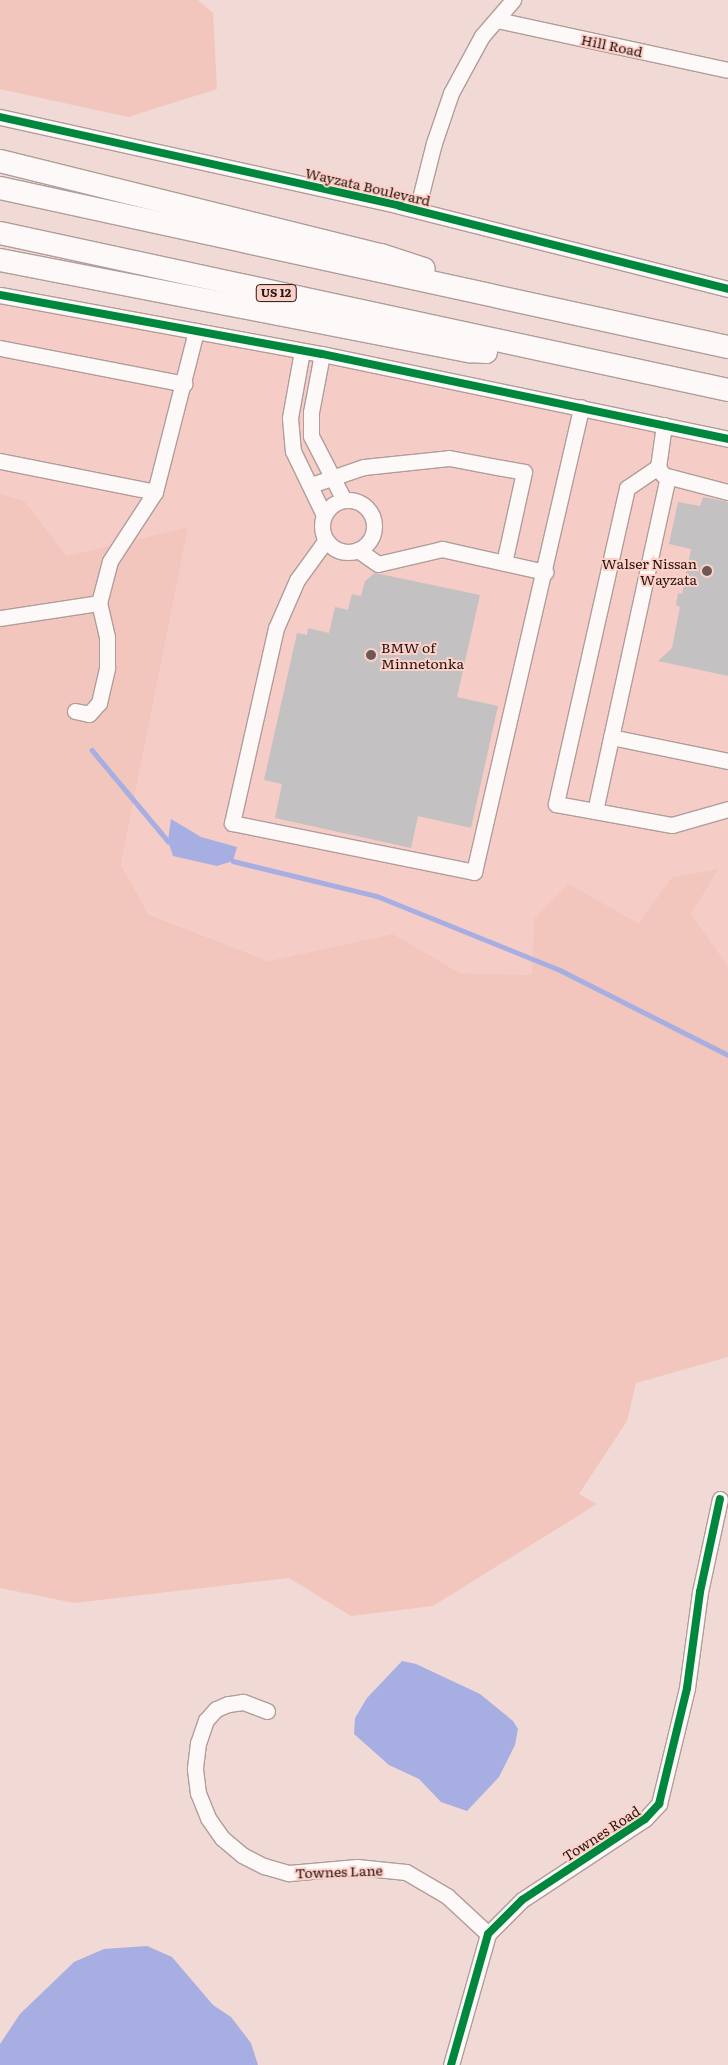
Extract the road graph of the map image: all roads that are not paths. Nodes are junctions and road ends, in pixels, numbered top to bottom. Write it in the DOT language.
graph roads {
  1 [pos="512,0"];
  2 [pos="496,20"];
  3 [pos="728,70"];
  4 [pos="0,117"];
  5 [pos="0,161"];
  6 [pos="0,188"];
  7 [pos="417,210"];
  8 [pos="0,233"];
  9 [pos="0,260"];
  10 [pos="728,290"];
  11 [pos="0,296"];
  12 [pos="537,306"];
  13 [pos="196,332"];
  14 [pos="728,347"];
  15 [pos="0,348"];
  16 [pos="302,351"];
  17 [pos="322,354"];
  18 [pos="552,354"];
  19 [pos="185,384"];
  20 [pos="728,390"];
  21 [pos="581,407"];
  22 [pos="664,425"];
  23 [pos="728,439"];
  24 [pos="0,461"];
  25 [pos="663,472"];
  26 [pos="332,479"];
  27 [pos="311,485"];
  28 [pos="155,492"];
  29 [pos="728,492"];
  30 [pos="344,500"];
  31 [pos="324,515"];
  32 [pos="326,540"];
  33 [pos="358,550"];
  34 [pos="504,563"];
  35 [pos="546,572"];
  36 [pos="99,603"];
  37 [pos="0,618"];
  38 [pos="75,711"];
  39 [pos="611,737"];
  40 [pos="728,761"];
  41 [pos="728,809"];
  42 [pos="595,811"];
  43 [pos="720,1499"];
  44 [pos="267,1711"];
  45 [pos="488,1934"];
  46 [pos="451,2065"];
  1 -- 2 [label="street"];
  2 -- 3 [label="street, Hill Road"];
  2 -- 7 [label="street"];
  4 -- 7 [label="street, Wayzata Boulevard"];
  5 -- 12 [label="highway"];
  6 -- 12 [label="highway"];
  7 -- 10 [label="street, Wayzata Boulevard"];
  8 -- 18 [label="highway, US 12"];
  9 -- 18 [label="highway"];
  11 -- 13 [label="street"];
  12 -- 14 [label="highway"];
  13 -- 16 [label="street"];
  13 -- 19 [label="street"];
  15 -- 19 [label="street"];
  16 -- 17 [label="street"];
  16 -- 27 [label="street"];
  17 -- 21 [label="street"];
  17 -- 26 [label="street"];
  18 -- 20 [label="highway, US 12"];
  19 -- 28 [label="street"];
  21 -- 22 [label="street"];
  21 -- 35 [label="street"];
  22 -- 23 [label="street"];
  22 -- 25 [label="street"];
  24 -- 28 [label="street"];
  25 -- 29 [label="street"];
  25 -- 39 [label="street"];
  25 -- 42 [label="street"];
  26 -- 27 [label="street"];
  26 -- 30 [label="street"];
  26 -- 34 [label="street"];
  27 -- 31 [label="street"];
  28 -- 36 [label="street"];
  30 -- 31 [label="street"];
  30 -- 33 [label="street"];
  31 -- 32 [label="street"];
  32 -- 33 [label="street"];
  32 -- 35 [label="street"];
  33 -- 34 [label="street"];
  34 -- 35 [label="street"];
  36 -- 37 [label="street"];
  36 -- 38 [label="street"];
  39 -- 40 [label="street"];
  39 -- 42 [label="street"];
  41 -- 42 [label="street"];
  43 -- 45 [label="street, Townes Road"];
  44 -- 45 [label="street, Townes Lane"];
  45 -- 46 [label="street, Townes Road"];
}
